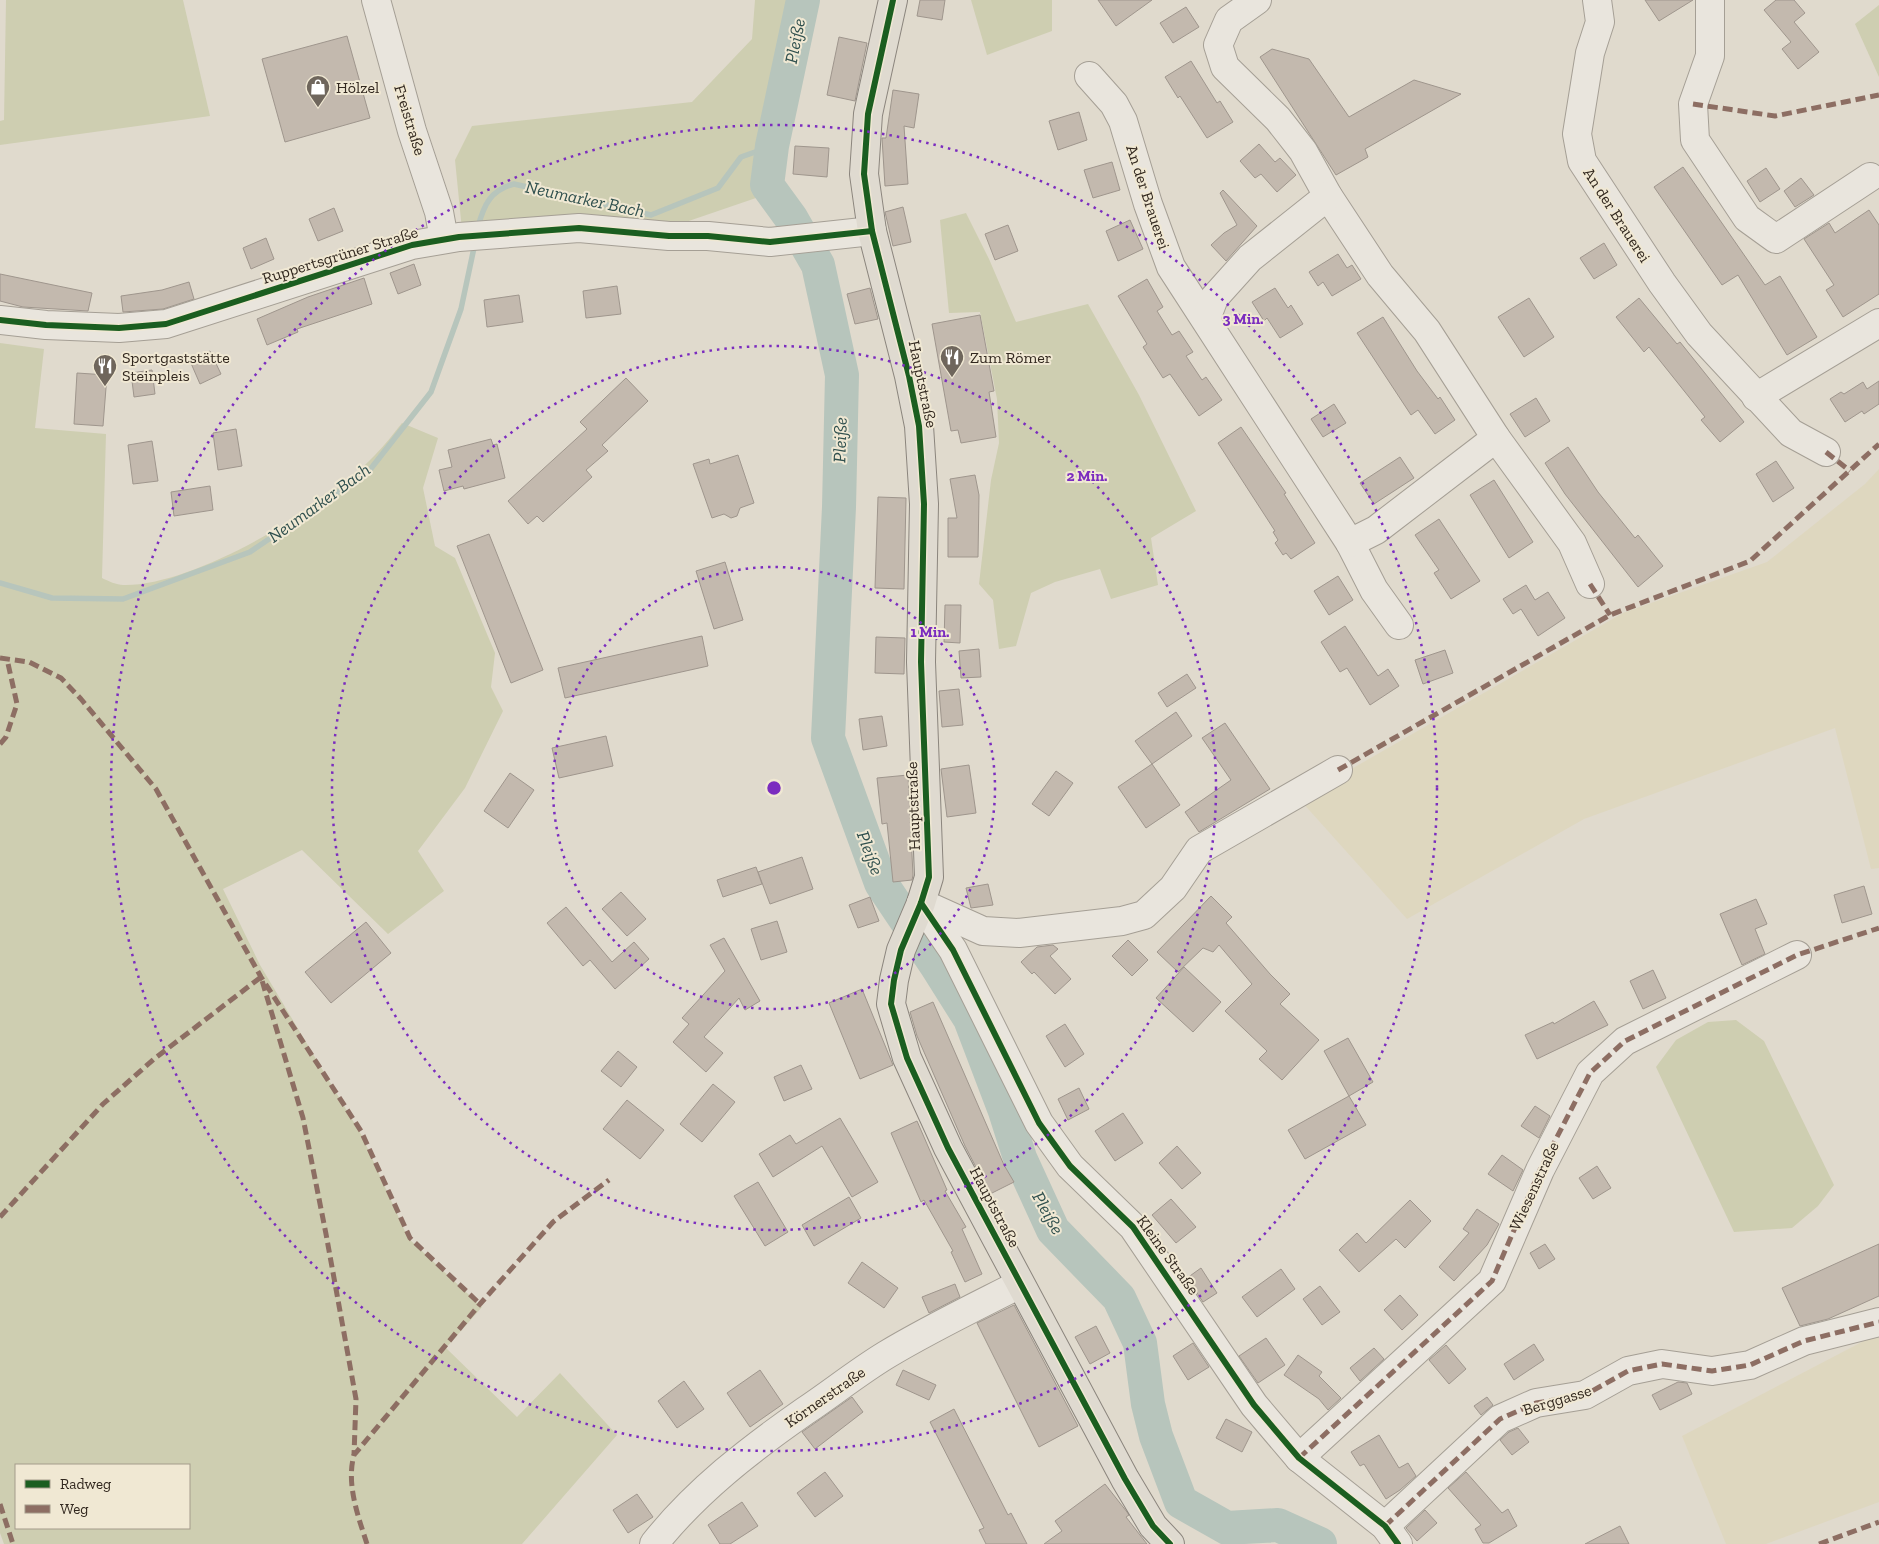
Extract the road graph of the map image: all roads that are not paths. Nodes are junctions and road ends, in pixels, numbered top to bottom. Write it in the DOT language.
graph roads {
  1 [pos="376,0"];
  2 [pos="892,0"];
  3 [pos="1257,0"];
  4 [pos="1597,0"];
  5 [pos="1710,0"];
  6 [pos="1089,76"];
  7 [pos="1870,177"];
  8 [pos="1328,196"];
  9 [pos="872,231"];
  10 [pos="451,238"];
  11 [pos="1206,319"];
  12 [pos="0,320"];
  13 [pos="1879,322"];
  14 [pos="1756,396"];
  15 [pos="1496,438"];
  16 [pos="1826,452"];
  17 [pos="1350,543"];
  18 [pos="1590,584"];
  19 [pos="1400,625"];
  20 [pos="1338,770"];
  21 [pos="918,908"];
  22 [pos="1797,955"];
  23 [pos="1020,1284"];
  24 [pos="1879,1322"];
  25 [pos="1299,1458"];
  26 [pos="1391,1535"];
  27 [pos="654,1544"];
  28 [pos="1170,1544"];
  1 -- 10 [label="street, Freistraße"];
  2 -- 9 [label="main road, Hauptstraße"];
  3 -- 8 [label="street"];
  4 -- 14 [label="street, An der Brauerei"];
  5 -- 7 [label="street"];
  6 -- 11 [label="street, An der Brauerei"];
  8 -- 11 [label="street"];
  8 -- 15 [label="street"];
  9 -- 10 [label="street, Ruppertsgrüner Straße"];
  9 -- 21 [label="main road, Hauptstraße"];
  10 -- 12 [label="street, Ruppertsgrüner Straße"];
  11 -- 17 [label="street, An der Brauerei"];
  13 -- 14 [label="street"];
  14 -- 16 [label="street, An der Brauerei"];
  15 -- 17 [label="street"];
  15 -- 18 [label="street"];
  17 -- 19 [label="street, An der Brauerei"];
  20 -- 21 [label="street"];
  21 -- 23 [label="main road, Hauptstraße"];
  21 -- 25 [label="street, Kleine Straße"];
  22 -- 25 [label="street, Wiesenstraße"];
  23 -- 27 [label="street, Körnerstraße"];
  23 -- 28 [label="main road, Hauptstraße"];
  24 -- 26 [label="street, Berggasse"];
  25 -- 26 [label="street, Kleine Straße"];
}
